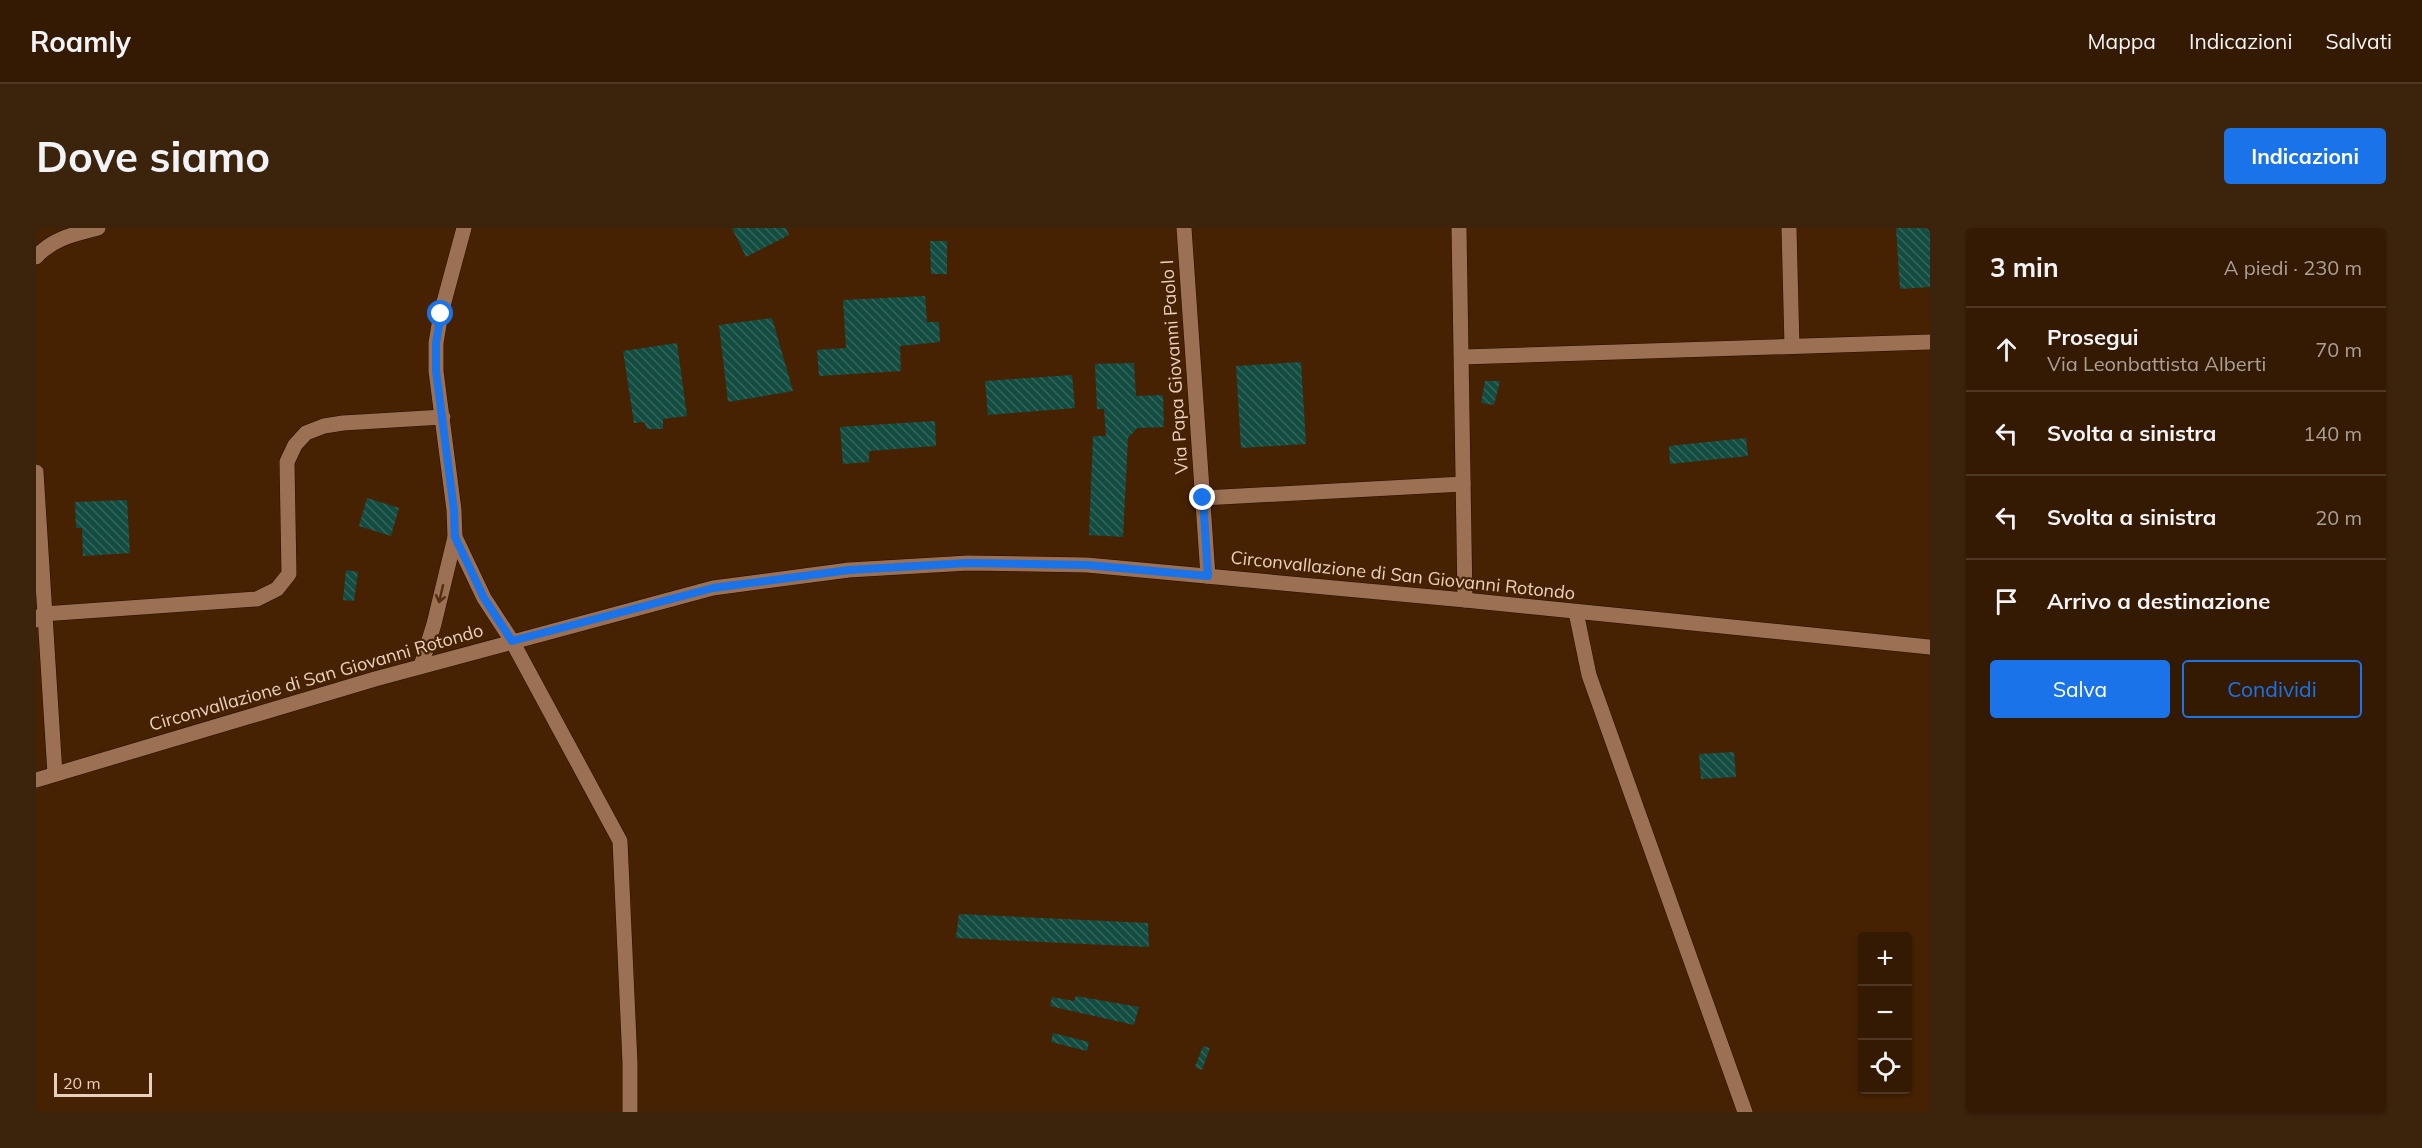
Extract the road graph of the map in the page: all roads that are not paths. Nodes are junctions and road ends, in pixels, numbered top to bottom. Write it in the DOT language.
graph roads {
  1 [pos="98,228"];
  2 [pos="464,228"];
  3 [pos="1184,228"];
  4 [pos="1459,228"];
  5 [pos="1789,228"];
  6 [pos="36,257"];
  7 [pos="1930,342"];
  8 [pos="1792,346"];
  9 [pos="1462,357"];
  10 [pos="443,417"];
  11 [pos="36,472"];
  12 [pos="1463,484"];
  13 [pos="1203,498"];
  14 [pos="455,537"];
  15 [pos="1208,576"];
  16 [pos="1465,600"];
  17 [pos="1576,612"];
  18 [pos="40,617"];
  19 [pos="512,641"];
  20 [pos="1930,647"];
  21 [pos="421,666"];
  22 [pos="55,774"];
  23 [pos="36,780"];
  24 [pos="630,1112"];
  25 [pos="1745,1112"];
  1 -- 6 [label="street"];
  2 -- 10 [label="street"];
  3 -- 13 [label="street, Via Papa Giovanni Paolo I"];
  4 -- 9 [label="street"];
  5 -- 8 [label="street"];
  7 -- 8 [label="street"];
  8 -- 9 [label="street"];
  9 -- 12 [label="street"];
  10 -- 14 [label="street"];
  10 -- 18 [label="street"];
  11 -- 18 [label="street"];
  12 -- 13 [label="street"];
  12 -- 16 [label="street"];
  13 -- 15 [label="street, Via Papa Giovanni Paolo I"];
  14 -- 19 [label="street"];
  14 -- 21 [label="street, one-way"];
  15 -- 16 [label="street, Circonvallazione di San Giovanni Rotondo"];
  15 -- 19 [label="street, Circonvallazione di San Giovanni Rotondo"];
  16 -- 17 [label="street, Circonvallazione di San Giovanni Rotondo"];
  17 -- 20 [label="street, Circonvallazione di San Giovanni Rotondo"];
  17 -- 25 [label="street"];
  18 -- 22 [label="street"];
  19 -- 21 [label="street, Circonvallazione di San Giovanni Rotondo"];
  19 -- 24 [label="street"];
  21 -- 22 [label="street, Circonvallazione di San Giovanni Rotondo"];
  22 -- 23 [label="street, Circonvallazione di San Giovanni Rotondo"];
}
